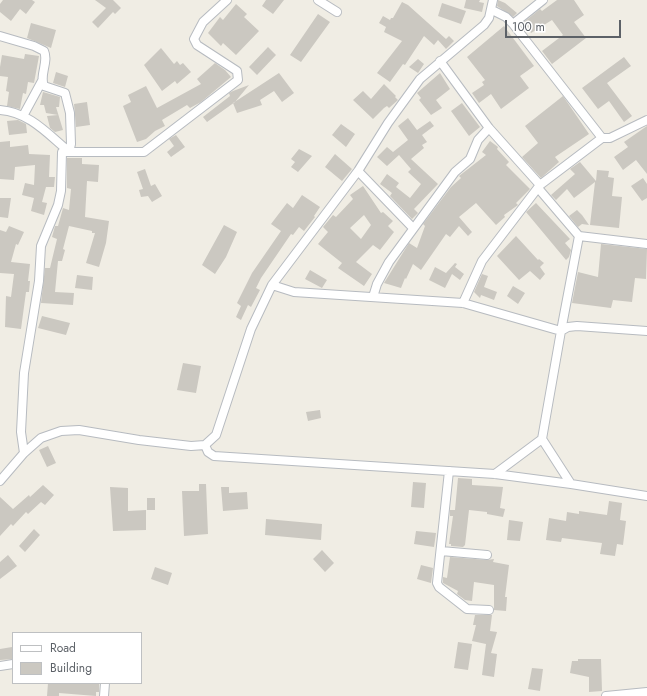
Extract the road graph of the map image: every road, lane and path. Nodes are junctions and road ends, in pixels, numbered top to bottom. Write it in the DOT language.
graph roads {
  1 [pos="228,0"];
  2 [pos="318,0"];
  3 [pos="493,0"];
  4 [pos="543,0"];
  5 [pos="492,10"];
  6 [pos="337,12"];
  7 [pos="514,24"];
  8 [pos="0,36"];
  9 [pos="440,61"];
  10 [pos="42,82"];
  11 [pos="0,110"];
  12 [pos="23,116"];
  13 [pos="647,120"];
  14 [pos="489,128"];
  15 [pos="602,138"];
  16 [pos="64,150"];
  17 [pos="358,171"];
  18 [pos="539,187"];
  19 [pos="413,228"];
  20 [pos="579,236"];
  21 [pos="647,244"];
  22 [pos="272,285"];
  23 [pos="373,297"];
  24 [pos="463,303"];
  25 [pos="647,331"];
  26 [pos="561,332"];
  27 [pos="542,439"];
  28 [pos="205,445"];
  29 [pos="24,453"];
  30 [pos="449,471"];
  31 [pos="495,474"];
  32 [pos="0,480"];
  33 [pos="571,484"];
  34 [pos="647,496"];
  35 [pos="441,551"];
  36 [pos="487,555"];
  37 [pos="489,610"];
  38 [pos="12,664"];
  39 [pos="0,666"];
  40 [pos="105,684"];
  41 [pos="647,692"];
  42 [pos="104,696"];
  43 [pos="606,696"];
  1 -- 16 [label="street"];
  2 -- 6 [label="street"];
  3 -- 5 [label="street"];
  4 -- 7 [label="street"];
  5 -- 7 [label="street"];
  5 -- 9 [label="street"];
  7 -- 15 [label="street"];
  8 -- 10 [label="street"];
  9 -- 14 [label="street"];
  9 -- 17 [label="street"];
  10 -- 12 [label="street"];
  10 -- 16 [label="street"];
  11 -- 12 [label="street"];
  12 -- 16 [label="street"];
  13 -- 15 [label="street"];
  14 -- 18 [label="street"];
  14 -- 19 [label="street"];
  15 -- 18 [label="street"];
  16 -- 29 [label="street"];
  17 -- 19 [label="street"];
  17 -- 22 [label="street"];
  18 -- 20 [label="street"];
  18 -- 24 [label="street"];
  19 -- 23 [label="street"];
  20 -- 21 [label="street"];
  20 -- 26 [label="street"];
  22 -- 23 [label="street"];
  22 -- 28 [label="street"];
  23 -- 24 [label="street"];
  24 -- 26 [label="street"];
  25 -- 26 [label="street"];
  26 -- 27 [label="street"];
  27 -- 31 [label="street"];
  27 -- 33 [label="street"];
  28 -- 29 [label="street"];
  28 -- 30 [label="street"];
  29 -- 32 [label="street"];
  30 -- 31 [label="street"];
  30 -- 35 [label="street"];
  31 -- 33 [label="street"];
  33 -- 34 [label="street"];
  35 -- 36 [label="street"];
  35 -- 37 [label="street"];
  38 -- 39 [label="street"];
  40 -- 42 [label="street"];
  41 -- 43 [label="street"];
}
